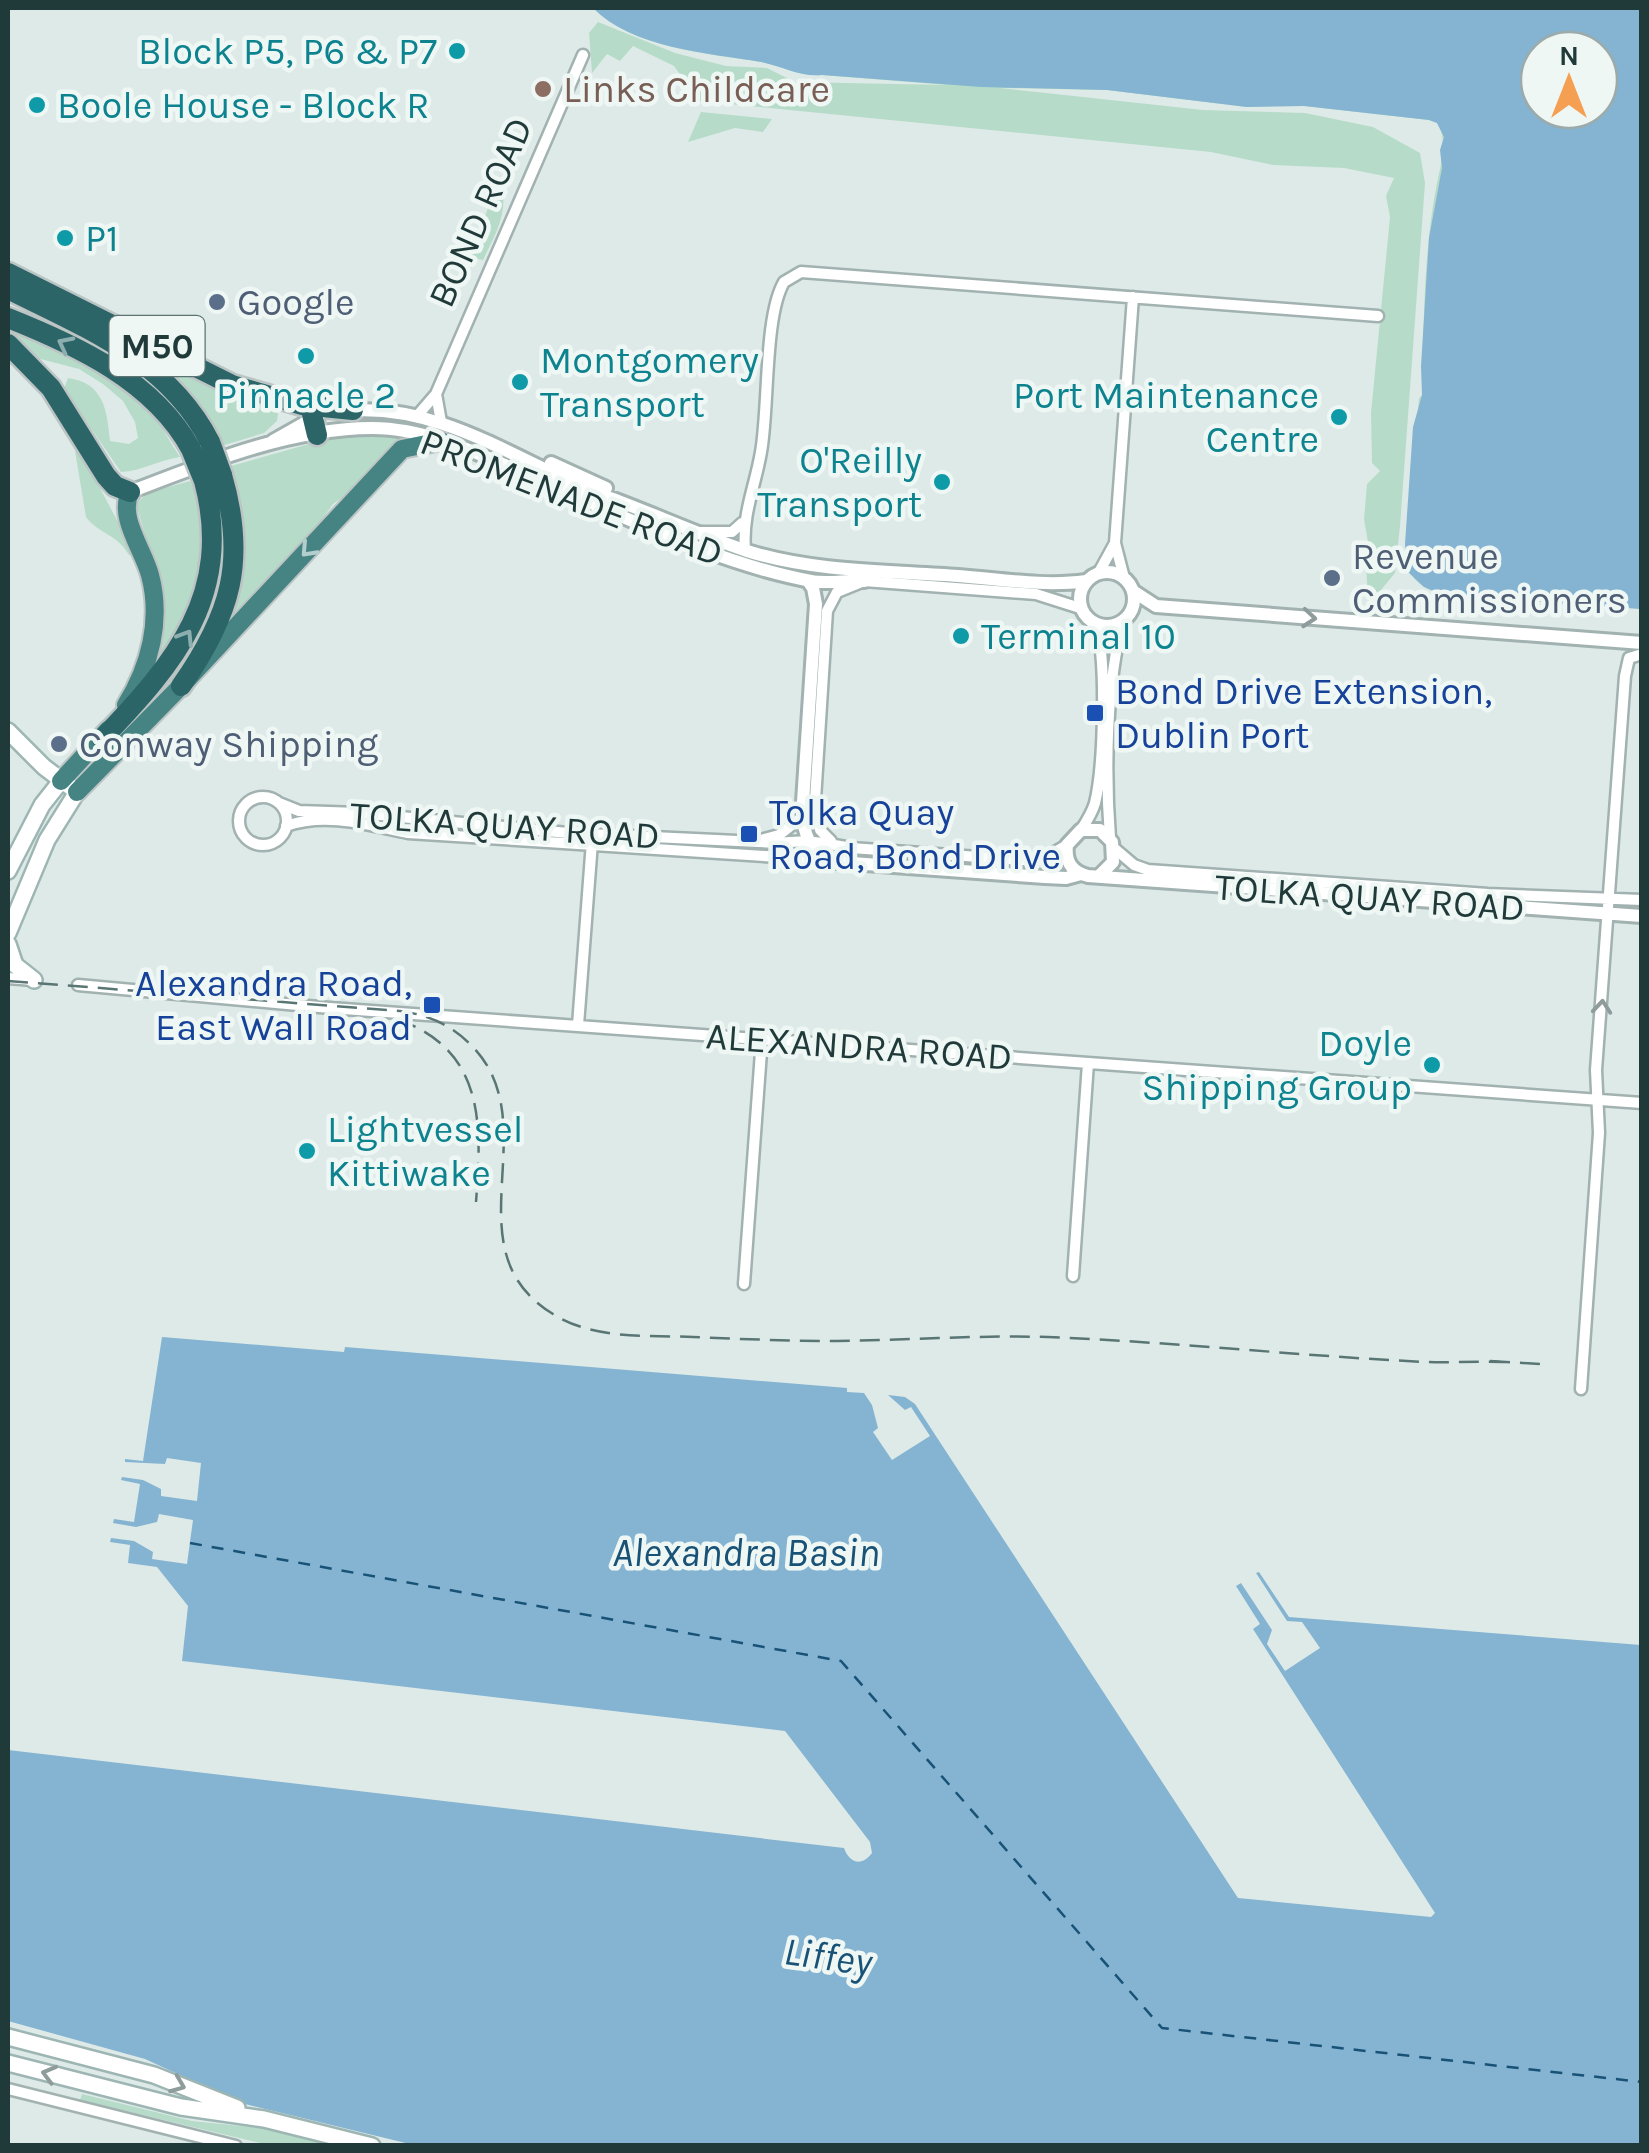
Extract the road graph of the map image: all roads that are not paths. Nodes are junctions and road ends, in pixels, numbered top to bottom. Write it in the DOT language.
graph roads {
  1 [pos="584,55"];
  2 [pos="8,273"];
  3 [pos="8,289"];
  4 [pos="1132,296"];
  5 [pos="1378,316"];
  6 [pos="8,318"];
  7 [pos="8,344"];
  8 [pos="436,394"];
  9 [pos="353,410"];
  10 [pos="417,416"];
  11 [pos="313,419"];
  12 [pos="441,431"];
  13 [pos="201,446"];
  14 [pos="213,478"];
  15 [pos="130,492"];
  16 [pos="742,523"];
  17 [pos="700,532"];
  18 [pos="1115,543"];
  19 [pos="745,550"];
  20 [pos="1092,577"];
  21 [pos="1124,578"];
  22 [pos="808,581"];
  23 [pos="864,582"];
  24 [pos="1133,591"];
  25 [pos="1080,608"];
  26 [pos="1123,621"];
  27 [pos="1096,624"];
  28 [pos="1636,643"];
  29 [pos="1642,654"];
  30 [pos="182,686"];
  31 [pos="8,731"];
  32 [pos="102,739"];
  33 [pos="69,786"];
  34 [pos="279,804"];
  35 [pos="802,817"];
  36 [pos="286,826"];
  37 [pos="1081,830"];
  38 [pos="733,840"];
  39 [pos="806,840"];
  40 [pos="592,841"];
  41 [pos="758,841"];
  42 [pos="832,842"];
  43 [pos="1112,843"];
  44 [pos="1067,845"];
  45 [pos="732,854"];
  46 [pos="826,860"];
  47 [pos="8,871"];
  48 [pos="1081,874"];
  49 [pos="1100,875"];
  50 [pos="1610,897"];
  51 [pos="1642,900"];
  52 [pos="1609,914"];
  53 [pos="1642,916"];
  54 [pos="8,933"];
  55 [pos="8,944"];
  56 [pos="8,978"];
  57 [pos="34,980"];
  58 [pos="78,984"];
  59 [pos="578,1025"];
  60 [pos="762,1038"];
  61 [pos="1088,1064"];
  62 [pos="1597,1100"];
  63 [pos="1642,1103"];
  64 [pos="1074,1276"];
  65 [pos="744,1284"];
  66 [pos="1581,1388"];
  67 [pos="8,2038"];
  68 [pos="8,2063"];
  69 [pos="8,2089"];
  70 [pos="264,2119"];
  71 [pos="236,2146"];
  72 [pos="372,2146"];
  1 -- 8 [label="street, BOND ROAD"];
  2 -- 11 [label="highway, M50"];
  3 -- 13 [label="highway, M50"];
  4 -- 5 [label="street"];
  4 -- 16 [label="street"];
  4 -- 18 [label="street"];
  13 -- 6 [label="highway, M50, one-way"];
  7 -- 15 [label="highway, M50"];
  8 -- 10 [label="street, BOND ROAD"];
  8 -- 12 [label="street"];
  9 -- 10 [label="street, PROMENADE ROAD"];
  9 -- 11 [label="highway, M50"];
  10 -- 12 [label="street, PROMENADE ROAD"];
  11 -- 12 [label="street, PROMENADE ROAD"];
  11 -- 15 [label="street, PROMENADE ROAD"];
  12 -- 17 [label="street, PROMENADE ROAD"];
  12 -- 22 [label="street, PROMENADE ROAD"];
  12 -- 30 [label="highway, one-way"];
  13 -- 14 [label="highway, M50, bridge"];
  14 -- 30 [label="highway, M50"];
  32 -- 14 [label="highway, M50, one-way"];
  15 -- 32 [label="highway"];
  16 -- 17 [label="street"];
  16 -- 19 [label="street"];
  17 -- 19 [label="street, PROMENADE ROAD"];
  18 -- 20 [label="street"];
  18 -- 21 [label="street"];
  19 -- 20 [label="street, PROMENADE ROAD"];
  20 -- 21 [label="street"];
  20 -- 25 [label="street"];
  21 -- 24 [label="street"];
  22 -- 23 [label="street, PROMENADE ROAD"];
  22 -- 35 [label="street"];
  23 -- 25 [label="street"];
  23 -- 42 [label="street"];
  24 -- 26 [label="street"];
  24 -- 28 [label="street, one-way"];
  25 -- 27 [label="street"];
  26 -- 27 [label="street"];
  26 -- 43 [label="street"];
  27 -- 37 [label="street"];
  29 -- 50 [label="street"];
  30 -- 33 [label="highway"];
  31 -- 33 [label="main road"];
  32 -- 33 [label="highway"];
  33 -- 47 [label="main road"];
  33 -- 54 [label="main road"];
  34 -- 36 [label="street"];
  34 -- 36 [label="street"];
  34 -- 40 [label="street, TOLKA QUAY ROAD"];
  35 -- 39 [label="street"];
  35 -- 41 [label="street"];
  36 -- 40 [label="street, TOLKA QUAY ROAD"];
  37 -- 43 [label="street"];
  37 -- 44 [label="street"];
  38 -- 40 [label="street, TOLKA QUAY ROAD"];
  38 -- 41 [label="street, TOLKA QUAY ROAD"];
  38 -- 45 [label="street"];
  39 -- 41 [label="street, TOLKA QUAY ROAD"];
  39 -- 42 [label="street, TOLKA QUAY ROAD"];
  39 -- 46 [label="street"];
  40 -- 45 [label="street, TOLKA QUAY ROAD"];
  40 -- 59 [label="street"];
  42 -- 44 [label="street, TOLKA QUAY ROAD"];
  43 -- 49 [label="street"];
  43 -- 50 [label="street, TOLKA QUAY ROAD"];
  44 -- 48 [label="street"];
  45 -- 46 [label="street, TOLKA QUAY ROAD"];
  46 -- 48 [label="street, TOLKA QUAY ROAD"];
  48 -- 49 [label="street"];
  49 -- 52 [label="street, TOLKA QUAY ROAD"];
  50 -- 51 [label="street, TOLKA QUAY ROAD"];
  50 -- 52 [label="street"];
  52 -- 53 [label="street, TOLKA QUAY ROAD"];
  62 -- 52 [label="street, one-way"];
  55 -- 57 [label="main road"];
  56 -- 57 [label="street"];
  58 -- 59 [label="street, ALEXANDRA ROAD"];
  59 -- 60 [label="street, ALEXANDRA ROAD"];
  60 -- 61 [label="street, ALEXANDRA ROAD"];
  60 -- 65 [label="street"];
  61 -- 62 [label="street, ALEXANDRA ROAD"];
  61 -- 64 [label="street"];
  62 -- 63 [label="street, ALEXANDRA ROAD"];
  62 -- 66 [label="street"];
  67 -- 70 [label="main road, one-way"];
  70 -- 68 [label="main road, one-way"];
  69 -- 71 [label="street"];
  70 -- 72 [label="main road"];
}
